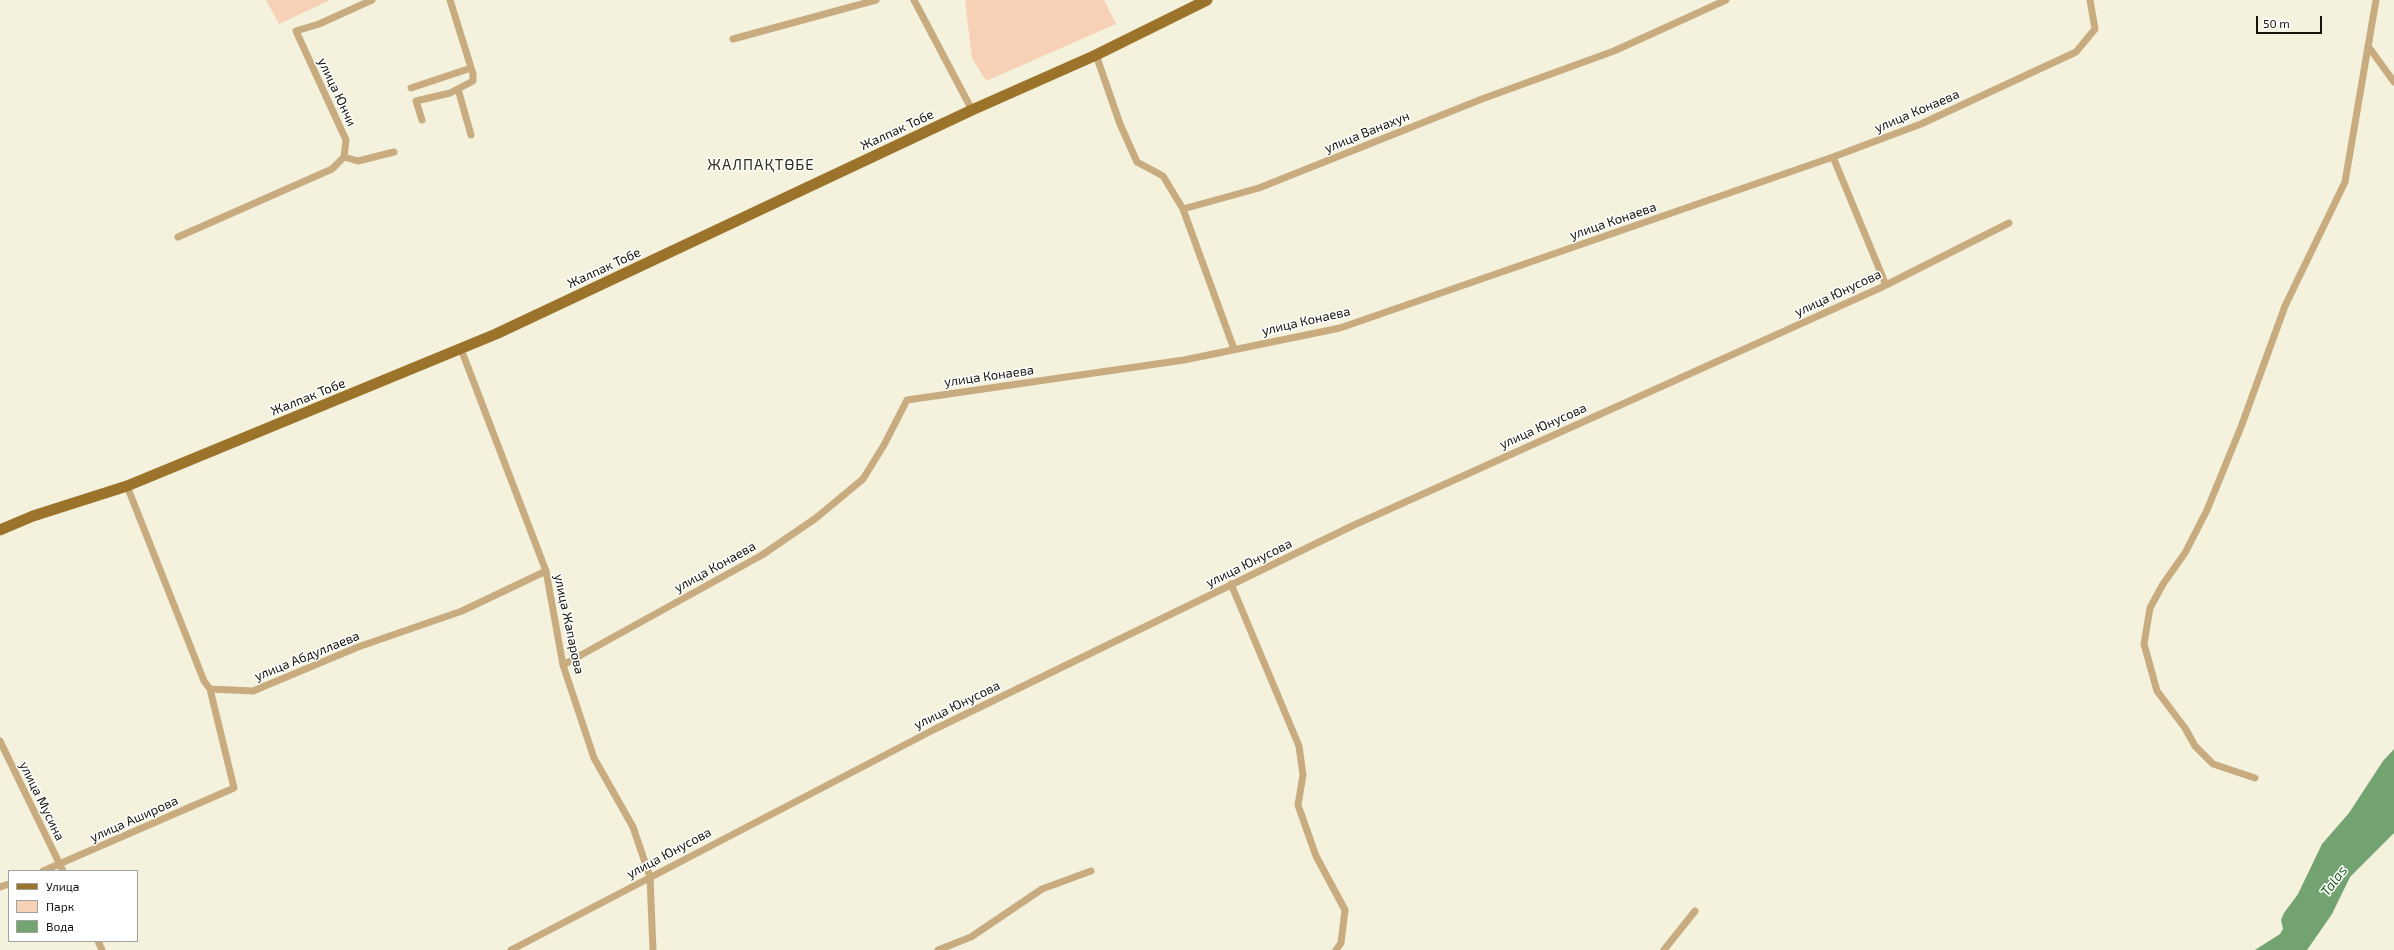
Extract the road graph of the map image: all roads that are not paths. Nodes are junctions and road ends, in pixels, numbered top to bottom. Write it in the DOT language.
graph roads {
  1 [pos="372,0"];
  2 [pos="450,0"];
  3 [pos="876,0"];
  4 [pos="914,0"];
  5 [pos="1207,0"];
  6 [pos="1726,0"];
  7 [pos="2090,0"];
  8 [pos="2376,0"];
  9 [pos="733,39"];
  10 [pos="2368,46"];
  11 [pos="1096,55"];
  12 [pos="471,68"];
  13 [pos="2394,82"];
  14 [pos="411,88"];
  15 [pos="458,89"];
  16 [pos="972,110"];
  17 [pos="422,120"];
  18 [pos="471,135"];
  19 [pos="394,152"];
  20 [pos="1833,157"];
  21 [pos="344,158"];
  22 [pos="1183,209"];
  23 [pos="2009,222"];
  24 [pos="178,237"];
  25 [pos="1886,285"];
  26 [pos="461,349"];
  27 [pos="1234,349"];
  28 [pos="127,486"];
  29 [pos="0,530"];
  30 [pos="546,571"];
  31 [pos="1231,584"];
  32 [pos="563,665"];
  33 [pos="210,689"];
  34 [pos="0,741"];
  35 [pos="2255,778"];
  36 [pos="62,868"];
  37 [pos="49,870"];
  38 [pos="1091,871"];
  39 [pos="650,877"];
  40 [pos="1695,911"];
  41 [pos="511,950"];
  42 [pos="653,950"];
  43 [pos="938,950"];
  44 [pos="1336,950"];
  45 [pos="1664,950"];
  1 -- 21 [label="street, улица Юнчи"];
  2 -- 12 [label="street"];
  3 -- 9 [label="street"];
  4 -- 16 [label="street"];
  5 -- 11 [label="main road, Жалпак Тобе"];
  6 -- 22 [label="street, улица Ванахун"];
  7 -- 20 [label="street, улица Конаева"];
  8 -- 10 [label="street"];
  10 -- 13 [label="street"];
  10 -- 35 [label="street"];
  11 -- 16 [label="main road, Жалпак Тобе"];
  11 -- 22 [label="street"];
  12 -- 14 [label="street"];
  12 -- 15 [label="street"];
  15 -- 17 [label="street"];
  15 -- 18 [label="street"];
  16 -- 26 [label="main road, Жалпак Тобе"];
  19 -- 21 [label="street"];
  20 -- 25 [label="street"];
  20 -- 27 [label="street, улица Конаева"];
  21 -- 24 [label="street"];
  22 -- 27 [label="street"];
  23 -- 25 [label="street, улица Юнусова"];
  25 -- 31 [label="street, улица Юнусова"];
  26 -- 28 [label="main road, Жалпак Тобе"];
  26 -- 30 [label="street, улица Жапарова"];
  27 -- 32 [label="street, улица Конаева"];
  28 -- 29 [label="main road, Жалпак Тобе"];
  28 -- 33 [label="street"];
  30 -- 32 [label="street, улица Жапарова"];
  30 -- 33 [label="street, улица Абдуллаева"];
  31 -- 39 [label="street, улица Юнусова"];
  31 -- 44 [label="street"];
  32 -- 39 [label="street, улица Жапарова"];
  33 -- 36 [label="street, улица Аширова"];
  34 -- 36 [label="street, улица Мусина"];
  36 -- 37 [label="street, улица Аширова"];
  38 -- 43 [label="street"];
  39 -- 41 [label="street, улица Юнусова"];
  39 -- 42 [label="street, улица Жапарова"];
  40 -- 45 [label="street"];
}
